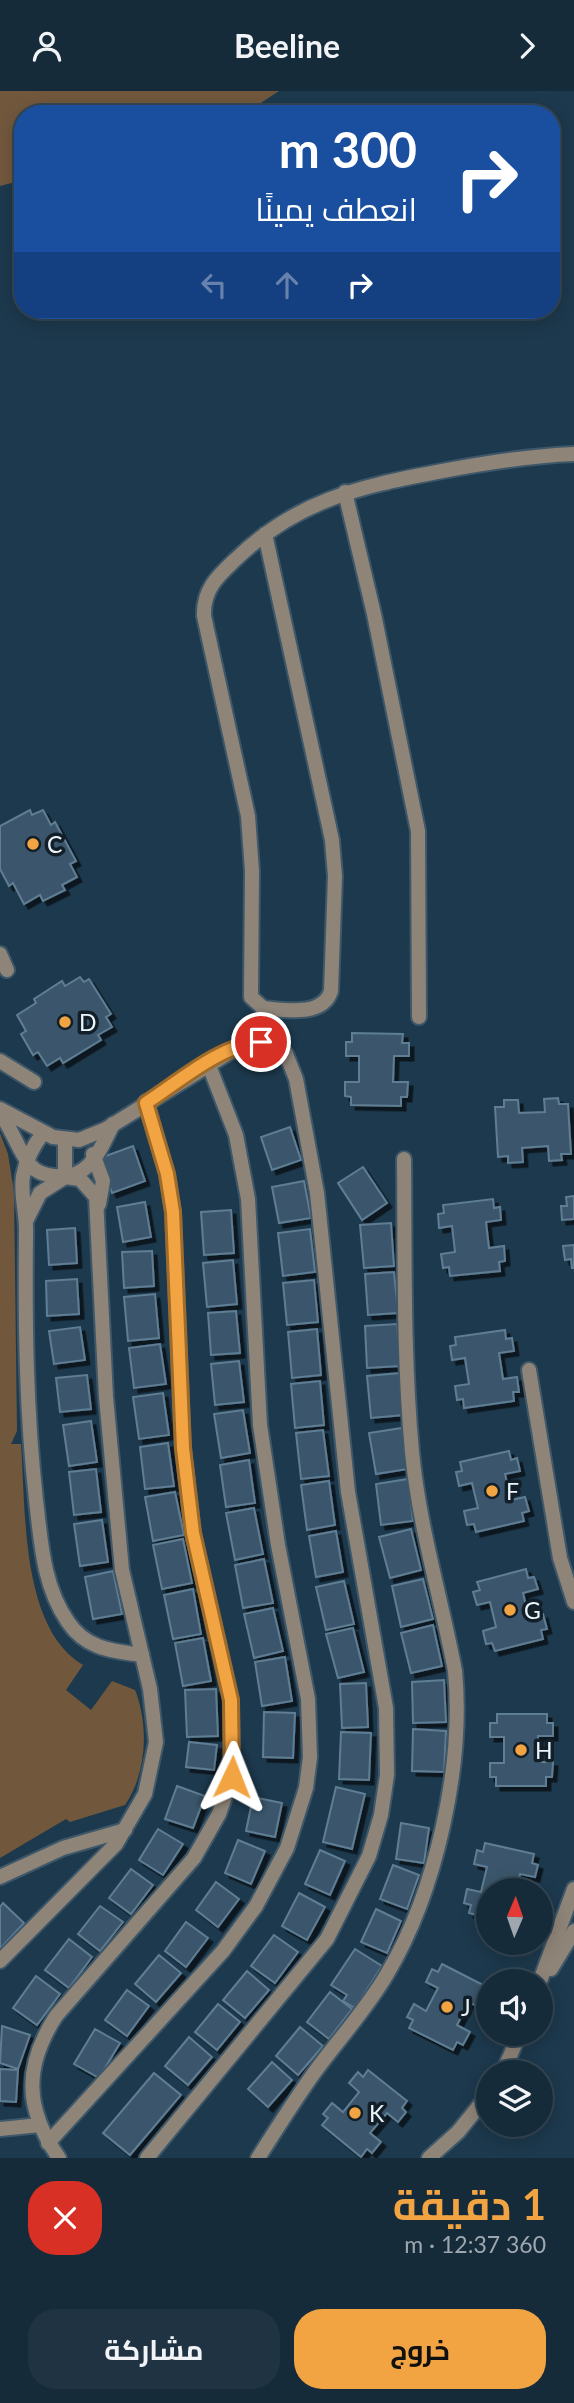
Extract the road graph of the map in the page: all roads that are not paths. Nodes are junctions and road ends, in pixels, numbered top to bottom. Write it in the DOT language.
graph roads {
  1 [pos="574,454"];
  2 [pos="345,492"];
  3 [pos="265,534"];
  4 [pos="0,954"];
  5 [pos="7,970"];
  6 [pos="419,1017"];
  7 [pos="0,1061"];
  8 [pos="208,1063"];
  9 [pos="34,1082"];
  10 [pos="146,1103"];
  11 [pos="0,1111"];
  12 [pos="114,1123"];
  13 [pos="43,1133"];
  14 [pos="72,1140"];
  15 [pos="96,1158"];
  16 [pos="404,1159"];
  17 [pos="27,1161"];
  18 [pos="65,1177"];
  19 [pos="98,1205"];
  20 [pos="27,1219"];
  21 [pos="529,1370"];
  22 [pos="574,1602"];
  23 [pos="142,1655"];
  24 [pos="125,1830"];
  25 [pos="0,1877"];
  26 [pos="574,1889"];
  27 [pos="574,1931"];
  28 [pos="0,1962"];
  29 [pos="545,1969"];
  30 [pos="549,1969"];
  31 [pos="476,2110"];
  32 [pos="40,2125"];
  33 [pos="0,2129"];
  34 [pos="48,2143"];
  35 [pos="59,2158"];
  36 [pos="146,2158"];
  37 [pos="258,2158"];
  38 [pos="429,2158"];
  1 -- 2 [label="street"];
  2 -- 3 [label="street"];
  2 -- 6 [label="street"];
  3 -- 3 [label="street"];
  4 -- 5 [label="street"];
  7 -- 9 [label="street"];
  8 -- 10 [label="street"];
  8 -- 34 [label="street"];
  8 -- 36 [label="street"];
  10 -- 12 [label="street"];
  10 -- 32 [label="street"];
  11 -- 13 [label="street"];
  11 -- 17 [label="street"];
  12 -- 14 [label="street"];
  12 -- 15 [label="street"];
  13 -- 14 [label="street"];
  13 -- 17 [label="street"];
  14 -- 15 [label="street"];
  14 -- 18 [label="street"];
  15 -- 18 [label="street"];
  15 -- 19 [label="street"];
  16 -- 37 [label="street"];
  17 -- 18 [label="street"];
  17 -- 20 [label="street"];
  18 -- 19 [label="street"];
  18 -- 20 [label="street"];
  19 -- 23 [label="street"];
  20 -- 23 [label="street"];
  21 -- 22 [label="street"];
  23 -- 24 [label="street"];
  24 -- 25 [label="street"];
  24 -- 28 [label="street"];
  26 -- 29 [label="street"];
  27 -- 30 [label="street"];
  31 -- 38 [label="street"];
  32 -- 33 [label="street"];
  32 -- 34 [label="street"];
  34 -- 35 [label="street"];
}
